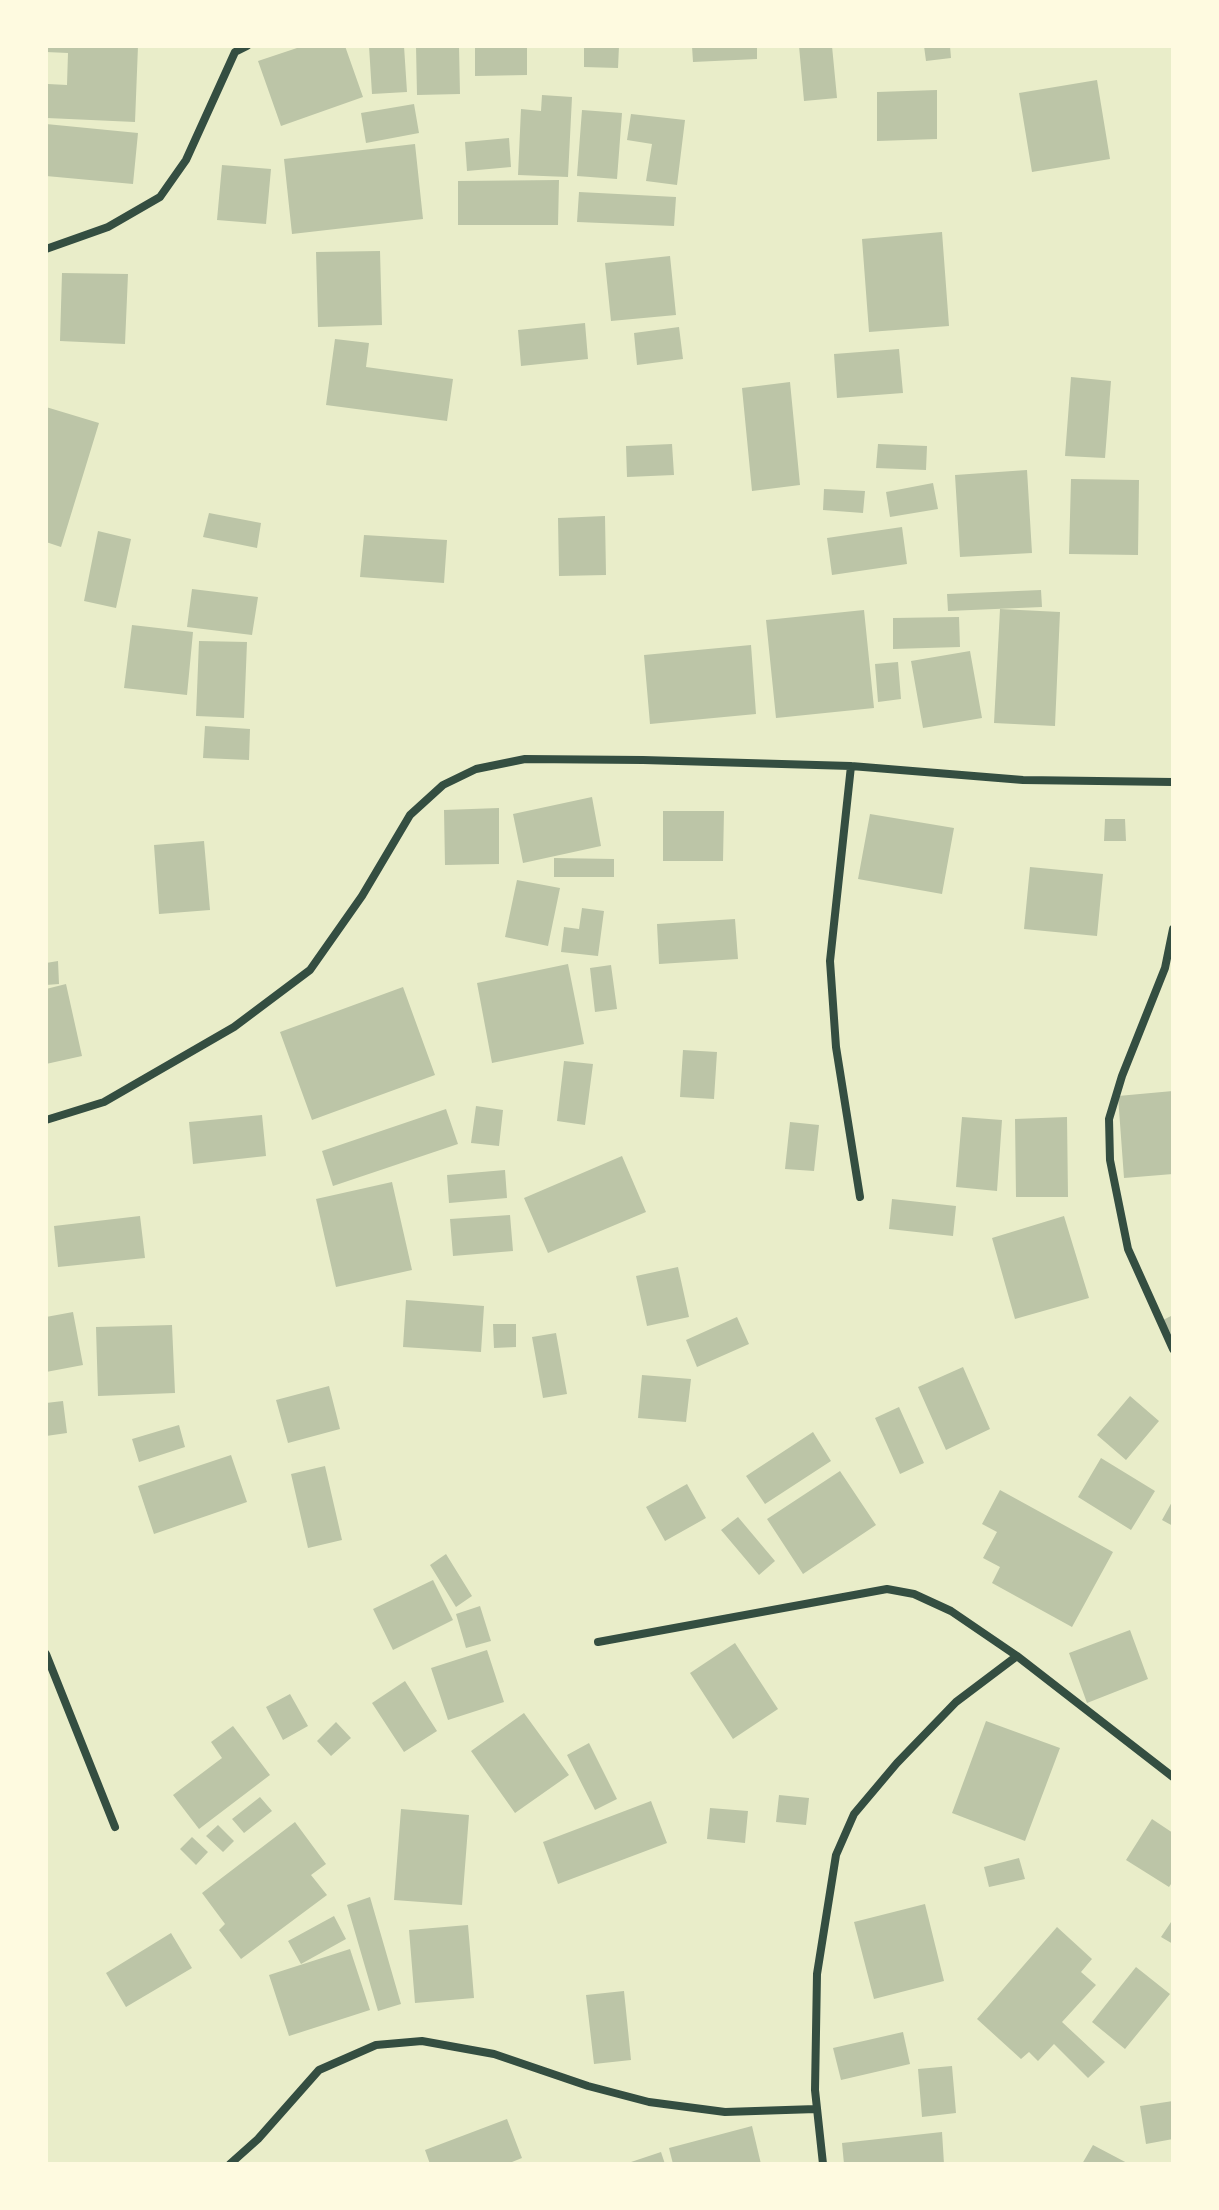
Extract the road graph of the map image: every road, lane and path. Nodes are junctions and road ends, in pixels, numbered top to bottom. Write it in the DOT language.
graph roads {
  1 [pos="247,46"];
  2 [pos="234,49"];
  3 [pos="46,249"];
  4 [pos="851,766"];
  5 [pos="1173,782"];
  6 [pos="1173,929"];
  7 [pos="46,1120"];
  8 [pos="860,1197"];
  9 [pos="1173,1349"];
  10 [pos="598,1642"];
  11 [pos="46,1654"];
  12 [pos="1017,1656"];
  13 [pos="1173,1777"];
  14 [pos="115,1827"];
  15 [pos="816,2109"];
  16 [pos="230,2164"];
  17 [pos="823,2164"];
  1 -- 2 [label="street"];
  2 -- 3 [label="street"];
  4 -- 5 [label="street"];
  4 -- 7 [label="street"];
  4 -- 8 [label="street"];
  6 -- 9 [label="street"];
  10 -- 12 [label="street"];
  11 -- 14 [label="street"];
  12 -- 13 [label="street"];
  12 -- 15 [label="street"];
  15 -- 16 [label="street"];
  15 -- 17 [label="street"];
}
